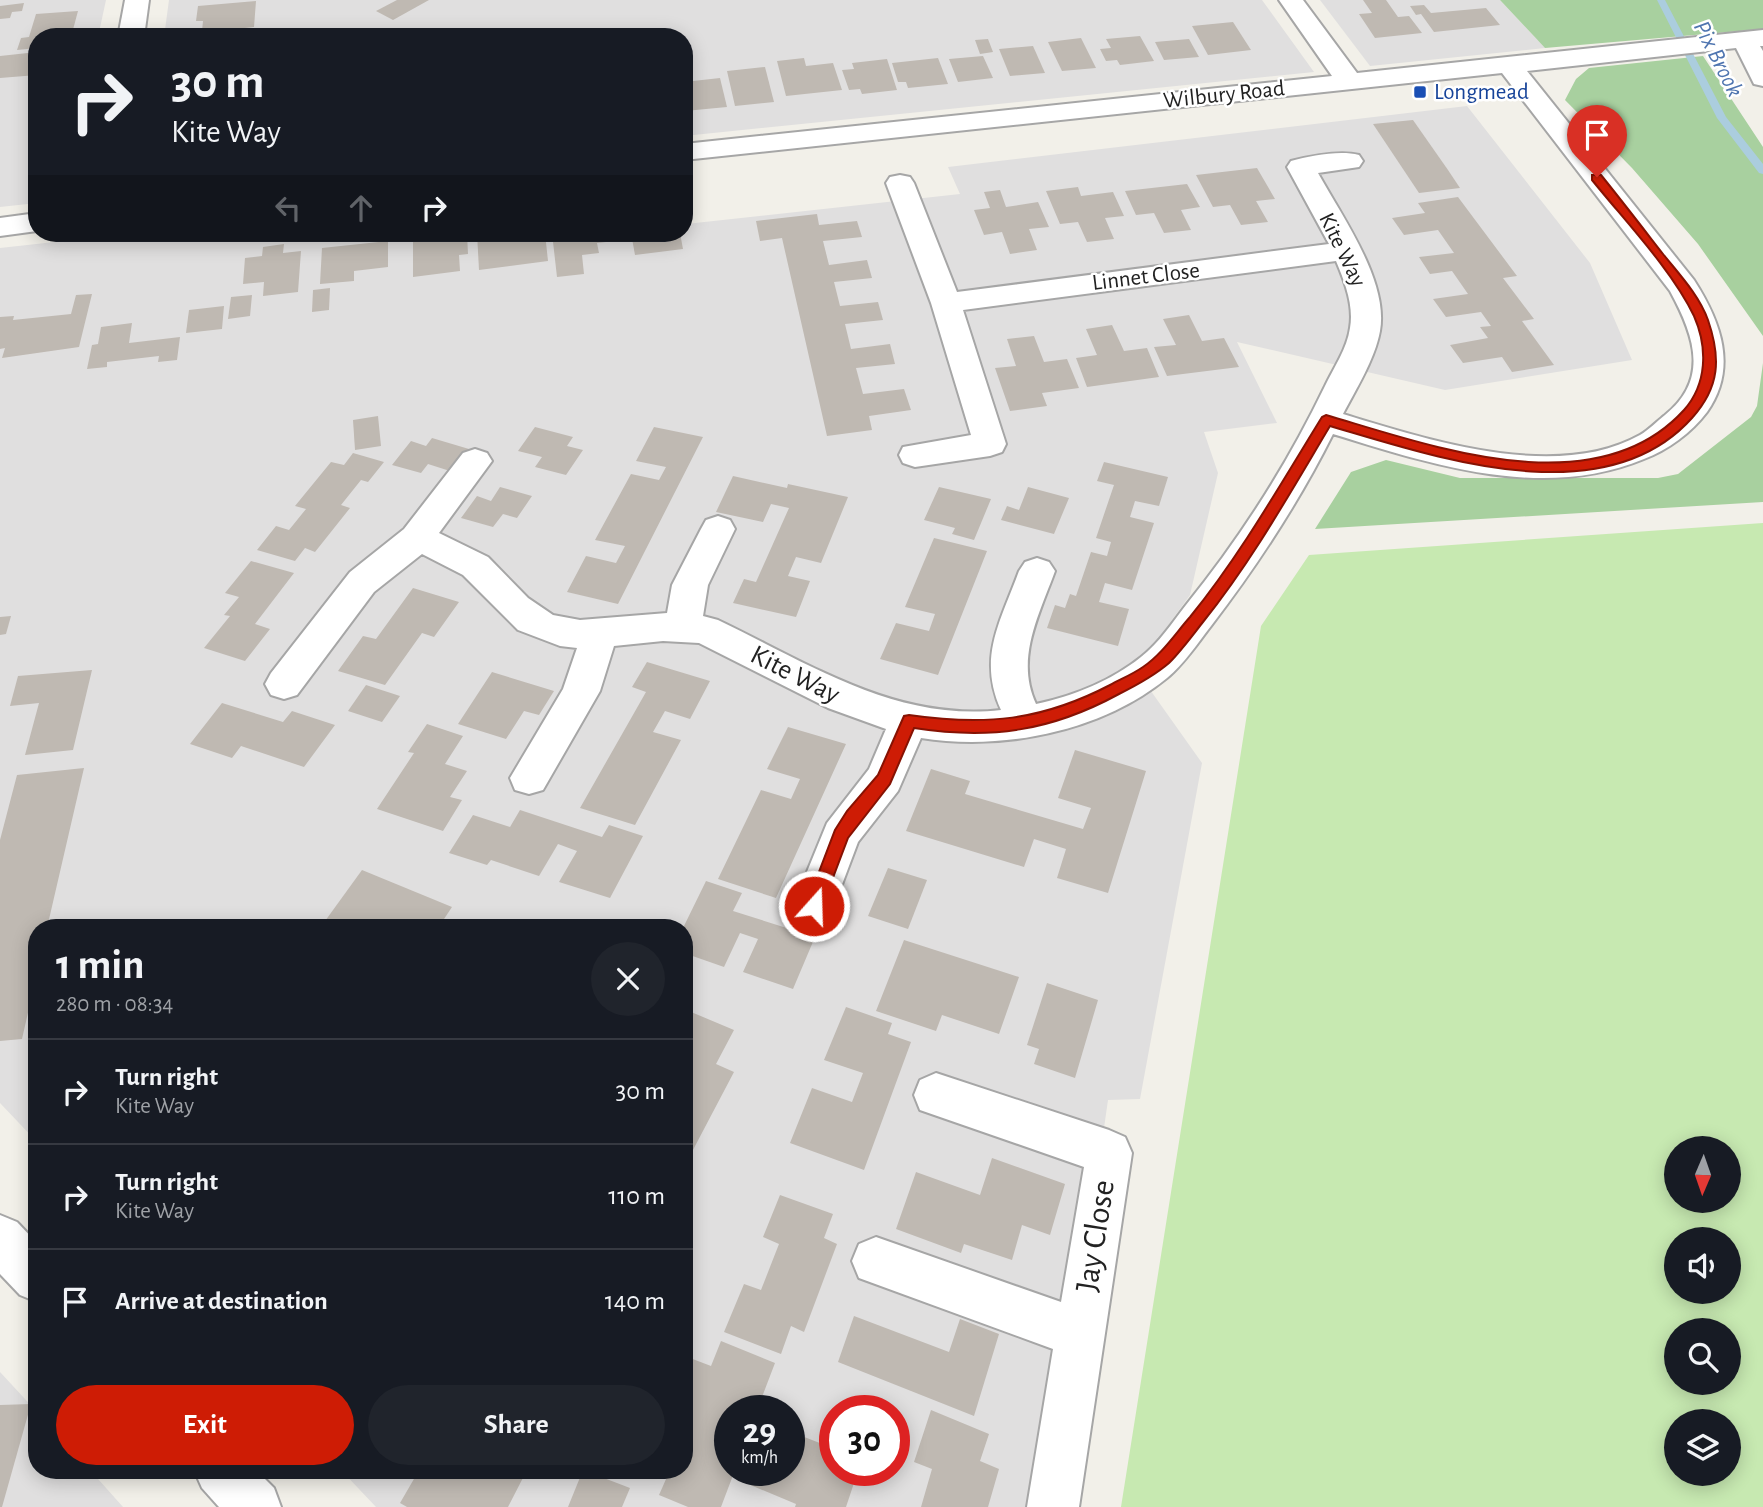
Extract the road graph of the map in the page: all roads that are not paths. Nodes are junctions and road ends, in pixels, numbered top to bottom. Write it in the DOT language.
graph roads {
  1 [pos="137,0"];
  2 [pos="1291,0"];
  3 [pos="132,28"];
  4 [pos="1754,39"];
  5 [pos="1507,63"];
  6 [pos="1763,78"];
  7 [pos="1349,81"];
  8 [pos="693,151"];
  9 [pos="1349,161"];
  10 [pos="900,183"];
  11 [pos="28,223"];
  12 [pos="0,227"];
  13 [pos="1345,251"];
  14 [pos="946,303"];
  15 [pos="1326,420"];
  16 [pos="915,455"];
  17 [pos="475,461"];
  18 [pos="718,529"];
  19 [pos="416,538"];
  20 [pos="1037,571"];
  21 [pos="683,625"];
  22 [pos="598,634"];
  23 [pos="284,684"];
  24 [pos="909,721"];
  25 [pos="1025,722"];
  26 [pos="529,778"];
  27 [pos="814,906"];
  28 [pos="936,1095"];
  29 [pos="0,1239"];
  30 [pos="876,1261"];
  31 [pos="28,1269"];
  32 [pos="1081,1334"];
  33 [pos="229,1479"];
  34 [pos="255,1507"];
  35 [pos="1053,1507"];
  1 -- 3 [label="street"];
  2 -- 7 [label="street"];
  4 -- 5 [label="street, Wilbury Road"];
  4 -- 6 [label="street"];
  5 -- 7 [label="street, Wilbury Road"];
  5 -- 15 [label="street"];
  7 -- 8 [label="street, Wilbury Road"];
  9 -- 13 [label="street, Kite Way"];
  10 -- 14 [label="street"];
  11 -- 12 [label="street"];
  13 -- 14 [label="street, Linnet Close"];
  13 -- 15 [label="street, Kite Way"];
  14 -- 16 [label="street"];
  15 -- 25 [label="street, Kite Way"];
  17 -- 19 [label="street"];
  18 -- 21 [label="street"];
  19 -- 22 [label="street, Kite Way"];
  19 -- 23 [label="street"];
  20 -- 25 [label="street"];
  21 -- 22 [label="street, Kite Way"];
  21 -- 24 [label="street, Kite Way"];
  22 -- 26 [label="street"];
  24 -- 25 [label="street, Kite Way"];
  24 -- 27 [label="street"];
  28 -- 32 [label="street, Jay Close"];
  29 -- 31 [label="street"];
  30 -- 32 [label="street, Jay Close"];
  32 -- 35 [label="street, Jay Close"];
  33 -- 34 [label="street"];
}
